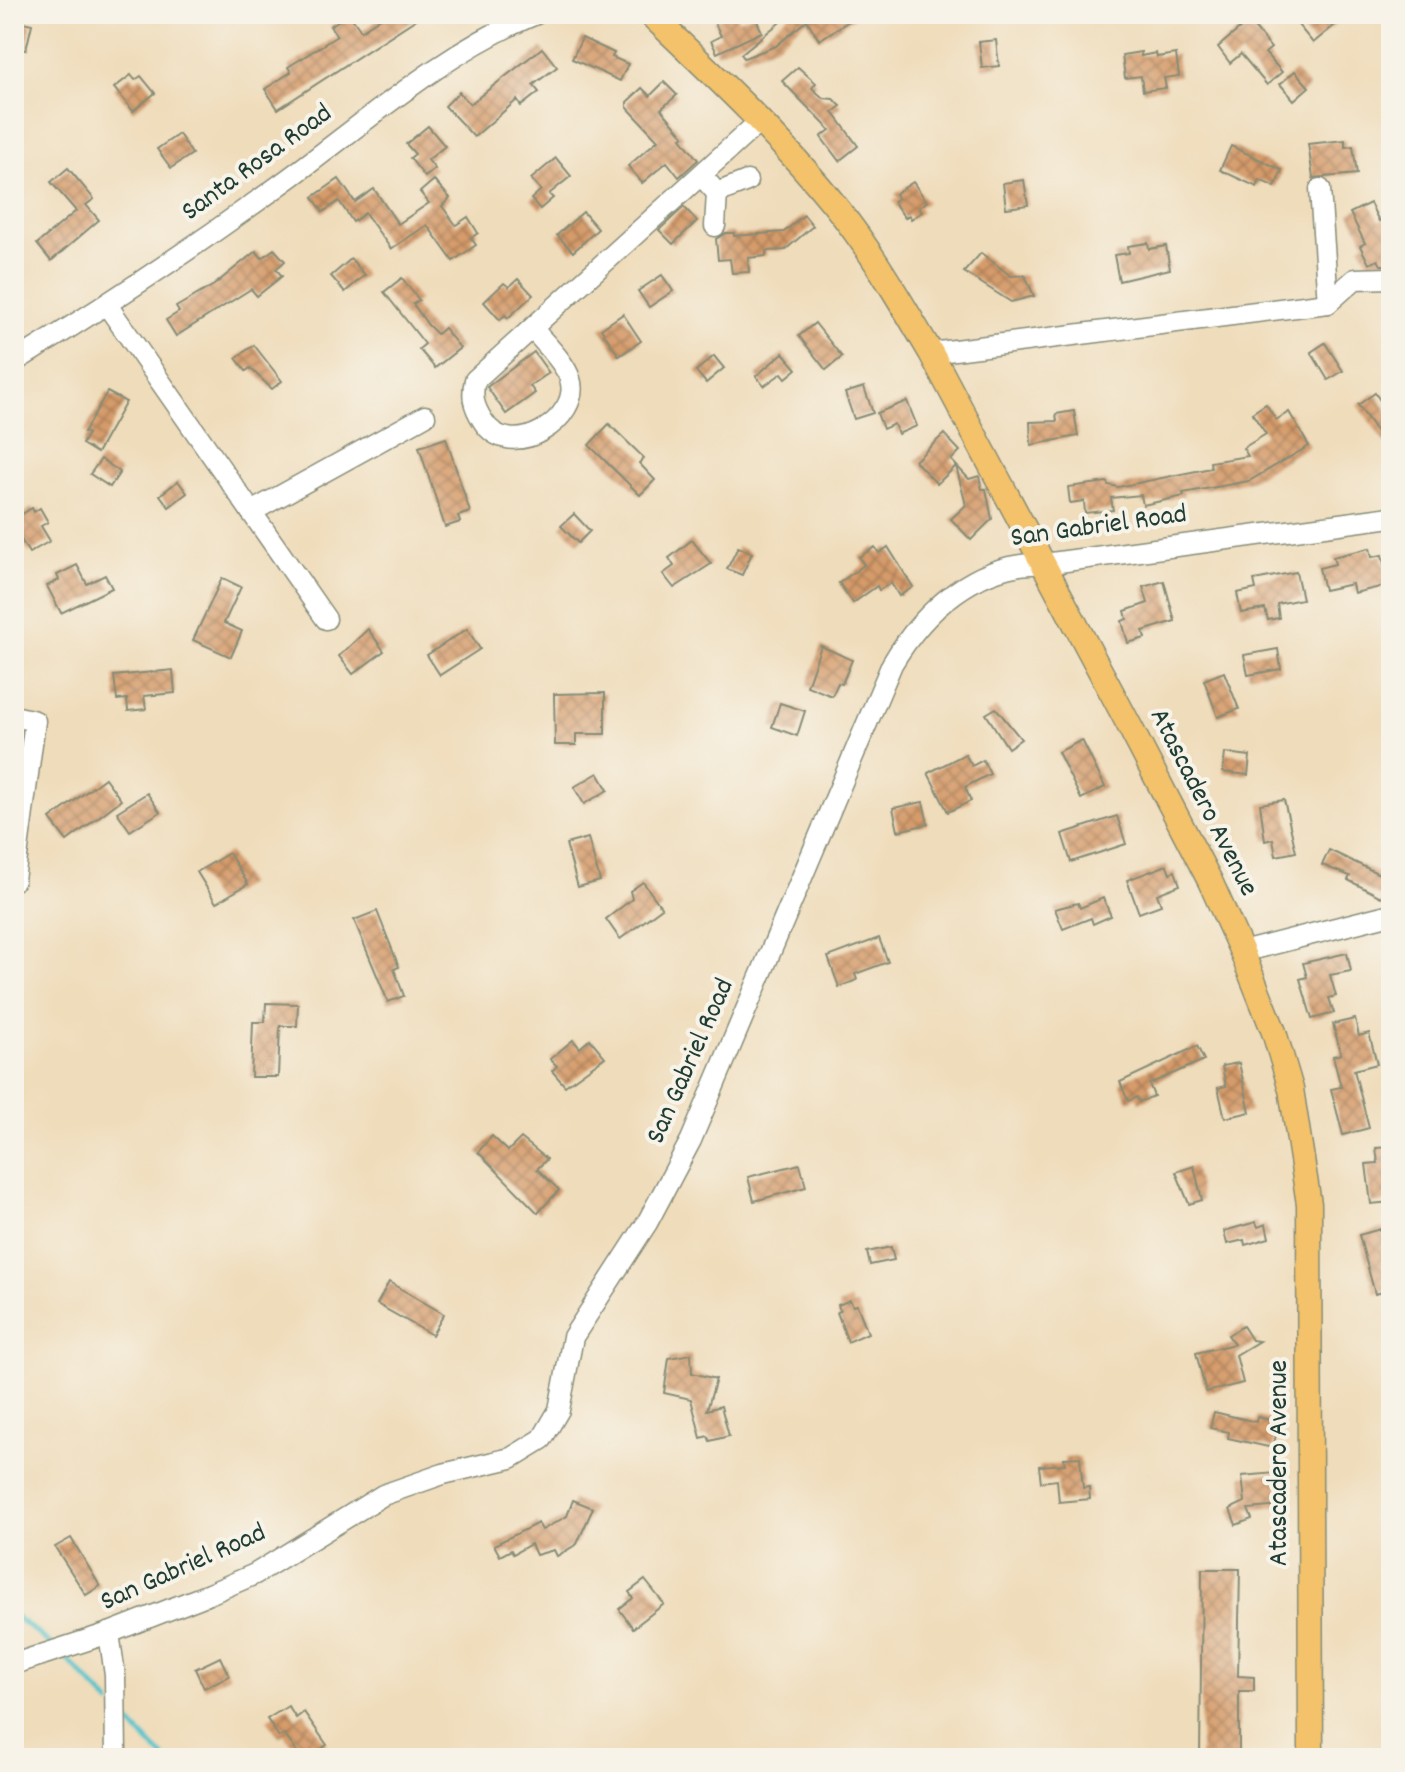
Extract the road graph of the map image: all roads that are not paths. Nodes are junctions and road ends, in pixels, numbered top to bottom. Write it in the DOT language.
graph roads {
  1 [pos="536,14"];
  2 [pos="650,14"];
  3 [pos="760,121"];
  4 [pos="701,175"];
  5 [pos="747,181"];
  6 [pos="1320,189"];
  7 [pos="717,193"];
  8 [pos="715,226"];
  9 [pos="1391,278"];
  10 [pos="1328,303"];
  11 [pos="107,305"];
  12 [pos="533,329"];
  13 [pos="931,353"];
  14 [pos="14,362"];
  15 [pos="425,416"];
  16 [pos="251,512"];
  17 [pos="1391,517"];
  18 [pos="1044,564"];
  19 [pos="326,619"];
  20 [pos="14,716"];
  21 [pos="14,880"];
  22 [pos="1391,914"];
  23 [pos="1242,952"];
  24 [pos="109,1633"];
  25 [pos="14,1664"];
  26 [pos="116,1758"];
  27 [pos="1311,1758"];
  1 -- 11 [label="street, Santa Rosa Road"];
  2 -- 3 [label="main road, Atascadero Avenue"];
  3 -- 4 [label="street"];
  3 -- 13 [label="main road, Atascadero Avenue"];
  4 -- 7 [label="street"];
  4 -- 12 [label="street"];
  5 -- 7 [label="street"];
  6 -- 10 [label="street"];
  7 -- 8 [label="street"];
  9 -- 10 [label="street"];
  10 -- 13 [label="street"];
  11 -- 14 [label="street, Santa Rosa Road"];
  11 -- 16 [label="street"];
  12 -- 12 [label="street"];
  13 -- 18 [label="main road, Atascadero Avenue"];
  15 -- 16 [label="street"];
  16 -- 19 [label="street"];
  17 -- 18 [label="street, San Gabriel Road"];
  18 -- 23 [label="main road, Atascadero Avenue"];
  18 -- 24 [label="street, San Gabriel Road"];
  20 -- 21 [label="street"];
  22 -- 23 [label="street"];
  23 -- 27 [label="main road, Atascadero Avenue"];
  24 -- 25 [label="street, San Gabriel Road"];
  24 -- 26 [label="street"];
}
